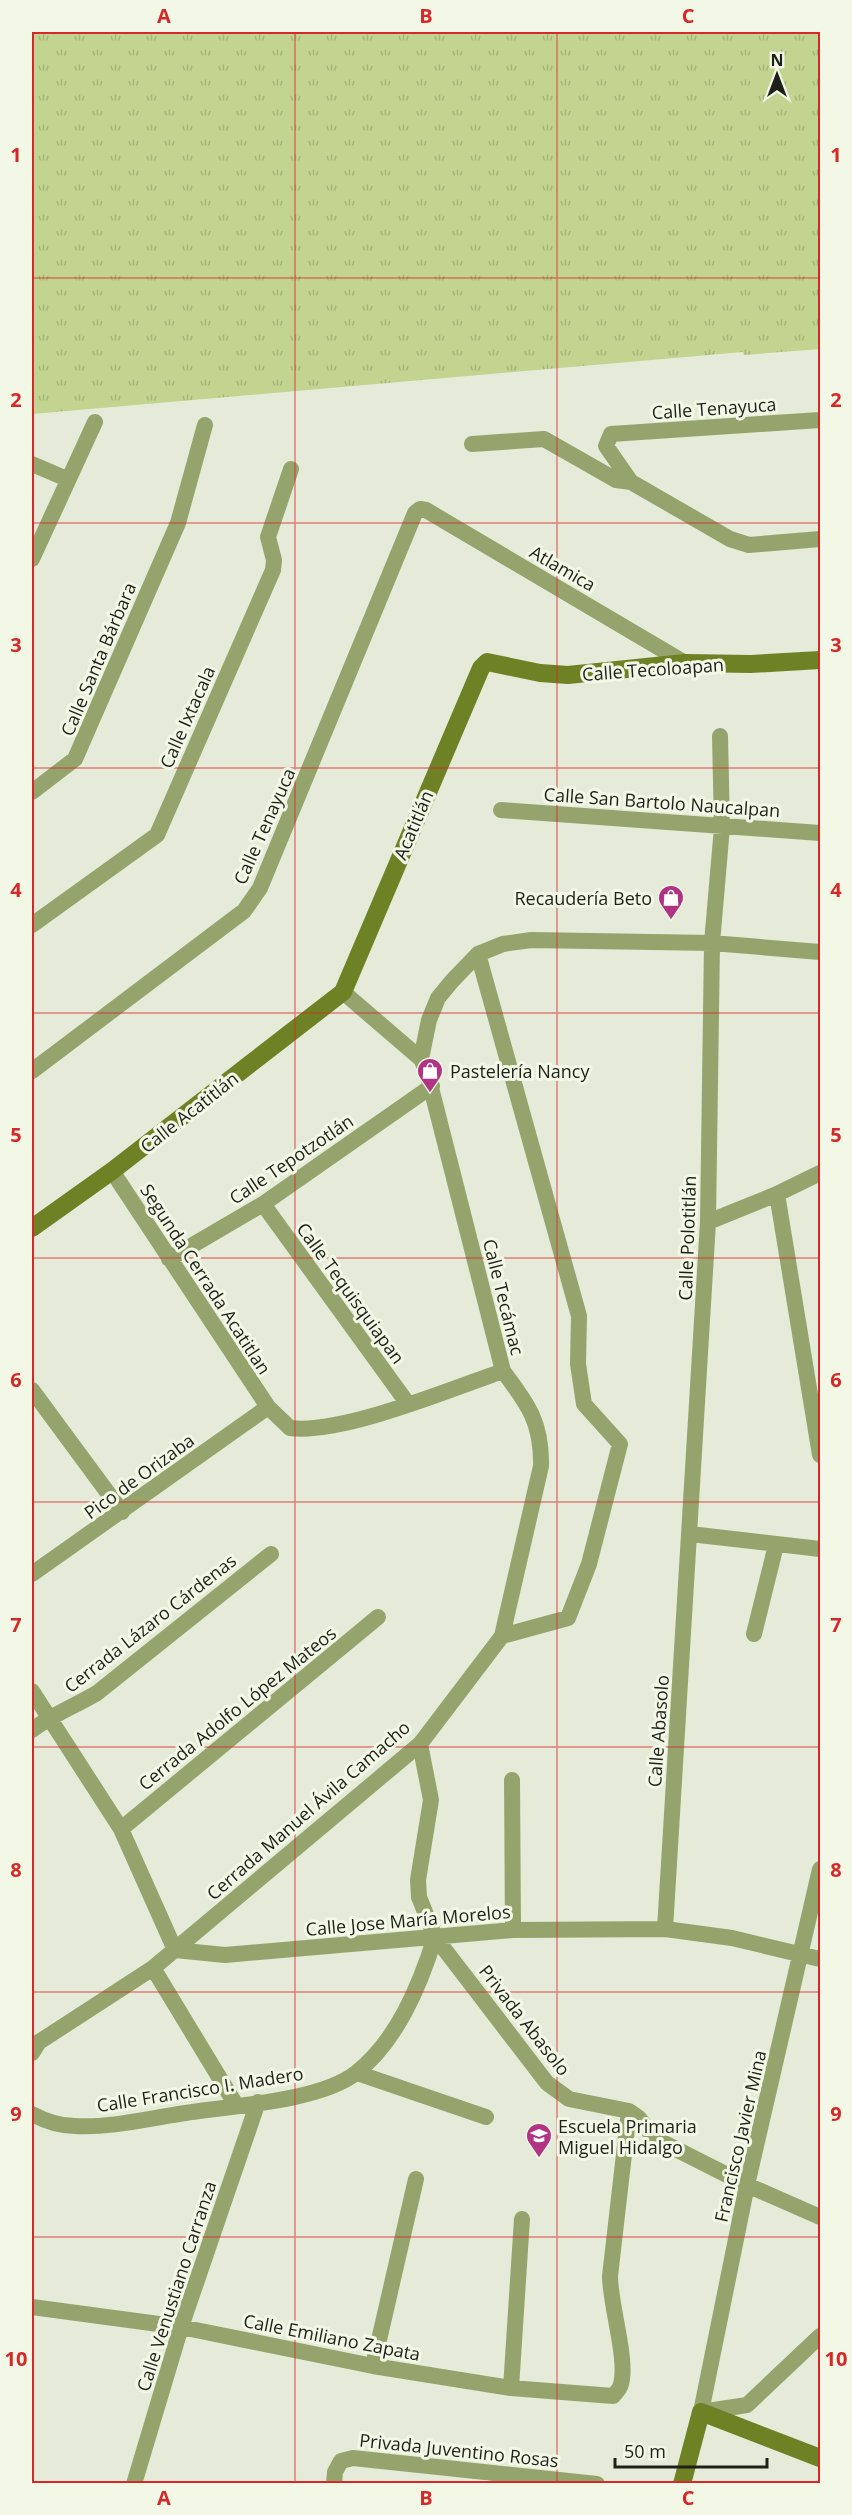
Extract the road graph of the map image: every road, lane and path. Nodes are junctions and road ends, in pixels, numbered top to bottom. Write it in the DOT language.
graph roads {
  1 [pos="820,420"];
  2 [pos="95,422"];
  3 [pos="205,425"];
  4 [pos="472,444"];
  5 [pos="32,464"];
  6 [pos="291,469"];
  7 [pos="67,479"];
  8 [pos="631,482"];
  9 [pos="420,509"];
  10 [pos="820,539"];
  11 [pos="32,559"];
  12 [pos="820,660"];
  13 [pos="488,662"];
  14 [pos="685,663"];
  15 [pos="720,736"];
  16 [pos="32,792"];
  17 [pos="501,810"];
  18 [pos="722,827"];
  19 [pos="820,832"];
  20 [pos="32,925"];
  21 [pos="712,943"];
  22 [pos="820,952"];
  23 [pos="478,954"];
  24 [pos="343,992"];
  25 [pos="421,1059"];
  26 [pos="32,1071"];
  27 [pos="432,1086"];
  28 [pos="112,1171"];
  29 [pos="820,1173"];
  30 [pos="777,1194"];
  31 [pos="263,1204"];
  32 [pos="708,1221"];
  33 [pos="32,1228"];
  34 [pos="169,1259"];
  35 [pos="503,1371"];
  36 [pos="32,1390"];
  37 [pos="408,1404"];
  38 [pos="268,1407"];
  39 [pos="820,1455"];
  40 [pos="122,1512"];
  41 [pos="690,1534"];
  42 [pos="776,1545"];
  43 [pos="820,1549"];
  44 [pos="271,1554"];
  45 [pos="32,1574"];
  46 [pos="378,1617"];
  47 [pos="754,1634"];
  48 [pos="502,1636"];
  49 [pos="32,1691"];
  50 [pos="50,1717"];
  51 [pos="32,1730"];
  52 [pos="420,1744"];
  53 [pos="512,1780"];
  54 [pos="121,1829"];
  55 [pos="820,1869"];
  56 [pos="665,1929"];
  57 [pos="513,1930"];
  58 [pos="435,1936"];
  59 [pos="175,1950"];
  60 [pos="802,1954"];
  61 [pos="820,1959"];
  62 [pos="153,1968"];
  63 [pos="34,2043"];
  64 [pos="357,2073"];
  65 [pos="258,2102"];
  66 [pos="236,2105"];
  67 [pos="629,2111"];
  68 [pos="32,2114"];
  69 [pos="486,2118"];
  70 [pos="416,2180"];
  71 [pos="747,2185"];
  72 [pos="820,2217"];
  73 [pos="522,2219"];
  74 [pos="32,2307"];
  75 [pos="181,2327"];
  76 [pos="817,2342"];
  77 [pos="374,2366"];
  78 [pos="511,2388"];
  79 [pos="701,2412"];
  80 [pos="820,2458"];
  81 [pos="134,2484"];
  82 [pos="334,2484"];
  83 [pos="597,2484"];
  84 [pos="682,2484"];
  1 -- 8 [label="street, Calle Tenayuca"];
  2 -- 7 [label="street"];
  3 -- 16 [label="street, Calle Santa Bárbara"];
  4 -- 8 [label="street"];
  5 -- 7 [label="street"];
  6 -- 20 [label="street, Calle Ixtacala"];
  7 -- 11 [label="street"];
  8 -- 10 [label="street"];
  9 -- 14 [label="street, Atlamica"];
  9 -- 26 [label="street, Calle Tenayuca"];
  12 -- 14 [label="street, Calle Tecoloapan"];
  13 -- 14 [label="street, Calle Tecoloapan"];
  13 -- 24 [label="street, Acatitlán"];
  15 -- 18 [label="street, Calle Polotitlán"];
  17 -- 18 [label="street, Calle San Bartolo Naucalpan"];
  18 -- 19 [label="street, Calle San Bartolo Naucalpan"];
  18 -- 21 [label="street, Calle Polotitlán"];
  21 -- 22 [label="street"];
  21 -- 23 [label="street"];
  21 -- 32 [label="street, Calle Polotitlán"];
  23 -- 25 [label="street"];
  23 -- 48 [label="street"];
  24 -- 25 [label="street"];
  24 -- 28 [label="street, Calle Acatitlán"];
  25 -- 27 [label="street, Calle Tecámac"];
  27 -- 31 [label="street, Calle Tepotzotlán"];
  27 -- 35 [label="street, Calle Tecámac"];
  28 -- 33 [label="street, Calle Acatitlán"];
  28 -- 34 [label="street, Segunda Cerrada Acatitlan"];
  29 -- 30 [label="street"];
  30 -- 32 [label="street"];
  30 -- 39 [label="street"];
  31 -- 34 [label="street, Calle Tepotzotlán"];
  31 -- 37 [label="street, Calle Tequisquiapan"];
  32 -- 41 [label="street, Calle Polotitlán"];
  34 -- 38 [label="street, Segunda Cerrada Acatitlan"];
  35 -- 37 [label="street, Calle Tecámac"];
  35 -- 48 [label="street, Cerrada Manuel Ávila Camacho"];
  36 -- 40 [label="street"];
  37 -- 38 [label="street, Calle Tecámac"];
  38 -- 40 [label="street, Pico de Orizaba"];
  40 -- 45 [label="street, Pico de Orizaba"];
  41 -- 42 [label="street"];
  41 -- 56 [label="street, Calle Abasolo"];
  42 -- 43 [label="street"];
  42 -- 47 [label="street"];
  44 -- 50 [label="street, Cerrada Lázaro Cárdenas"];
  46 -- 54 [label="street, Cerrada Adolfo López Mateos"];
  48 -- 52 [label="street, Cerrada Manuel Ávila Camacho"];
  49 -- 50 [label="street"];
  50 -- 51 [label="street, Cerrada Lázaro Cárdenas"];
  50 -- 54 [label="street"];
  52 -- 58 [label="street, Privada Abasolo"];
  52 -- 59 [label="street, Cerrada Manuel Ávila Camacho"];
  53 -- 57 [label="street"];
  54 -- 59 [label="street"];
  55 -- 60 [label="street, Francisco Javier Mina"];
  56 -- 57 [label="street, Calle Jose María Morelos"];
  56 -- 60 [label="street, Calle Jose María Morelos"];
  57 -- 58 [label="street, Calle Jose María Morelos"];
  58 -- 59 [label="street, Calle Jose María Morelos"];
  58 -- 64 [label="street, Calle Francisco I. Madero"];
  58 -- 67 [label="street, Privada Abasolo"];
  59 -- 62 [label="street"];
  60 -- 61 [label="street, Calle Jose María Morelos"];
  60 -- 71 [label="street, Francisco Javier Mina"];
  62 -- 63 [label="street"];
  62 -- 66 [label="street"];
  64 -- 65 [label="street, Calle Francisco I. Madero"];
  64 -- 69 [label="street"];
  65 -- 66 [label="street, Calle Francisco I. Madero"];
  65 -- 75 [label="street, Calle Venustiano Carranza"];
  66 -- 68 [label="street, Calle Francisco I. Madero"];
  67 -- 71 [label="street"];
  67 -- 78 [label="street, Calle Emiliano Zapata"];
  70 -- 77 [label="street"];
  71 -- 72 [label="street"];
  71 -- 79 [label="street, Francisco Javier Mina"];
  73 -- 78 [label="street"];
  74 -- 75 [label="street, Calle Emiliano Zapata"];
  75 -- 77 [label="street, Calle Emiliano Zapata"];
  75 -- 81 [label="street, Calle Venustiano Carranza"];
  76 -- 79 [label="street"];
  77 -- 78 [label="street, Calle Emiliano Zapata"];
  79 -- 80 [label="street"];
  79 -- 84 [label="street"];
  82 -- 83 [label="street, Privada Juventino Rosas"];
}
